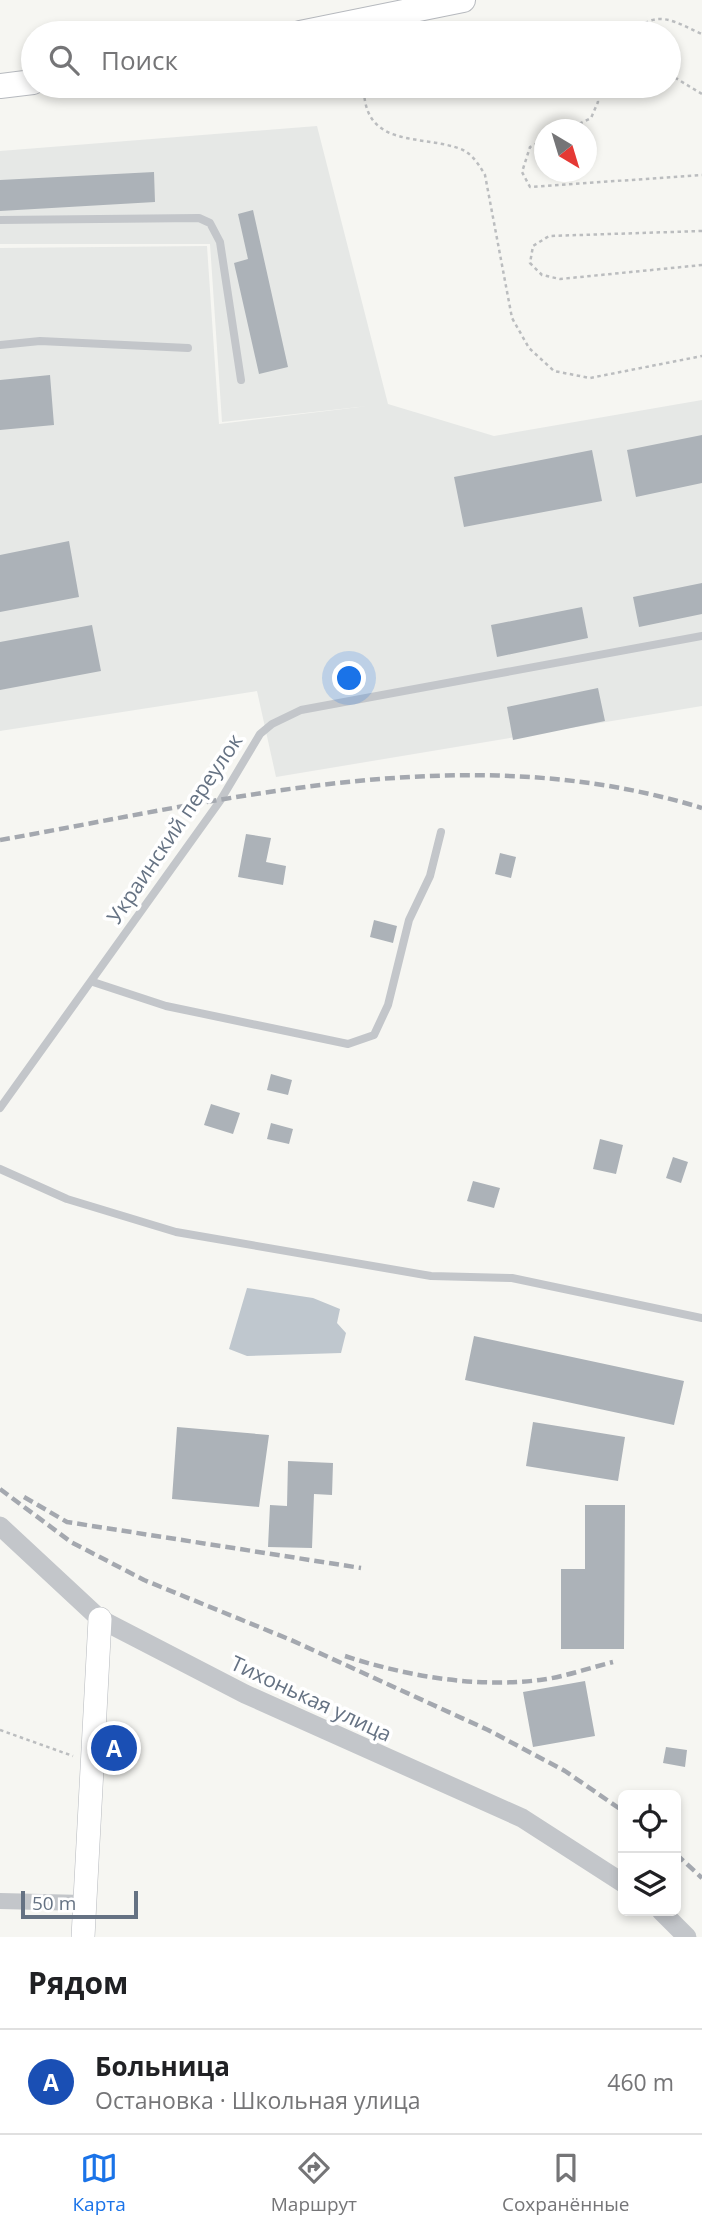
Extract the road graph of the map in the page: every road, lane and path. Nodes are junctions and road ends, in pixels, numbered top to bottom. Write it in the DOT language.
graph roads {
  1 [pos="463,0"];
  2 [pos="359,21"];
  3 [pos="646,21"];
  4 [pos="672,21"];
  5 [pos="681,25"];
  6 [pos="702,34"];
  7 [pos="681,81"];
  8 [pos="21,83"];
  9 [pos="0,86"];
  10 [pos="702,94"];
  11 [pos="364,98"];
  12 [pos="598,98"];
  13 [pos="589,119"];
  14 [pos="534,145"];
  15 [pos="702,175"];
  16 [pos="0,220"];
  17 [pos="702,231"];
  18 [pos="702,265"];
  19 [pos="0,345"];
  20 [pos="188,348"];
  21 [pos="702,356"];
  22 [pos="241,380"];
  23 [pos="702,636"];
  24 [pos="441,832"];
  25 [pos="93,982"];
  26 [pos="0,1108"];
  27 [pos="0,1170"];
  28 [pos="702,1318"];
  29 [pos="0,1526"];
  30 [pos="100,1619"];
  31 [pos="0,1730"];
  32 [pos="94,1764"];
  33 [pos="618,1881"];
  34 [pos="0,1901"];
  35 [pos="84,1903"];
  36 [pos="666,1916"];
  37 [pos="83,1937"];
  38 [pos="687,1937"];
  1 -- 2 [label="main road"];
  3 -- 4 [label="path"];
  5 -- 6 [label="path"];
  7 -- 10 [label="path"];
  8 -- 9 [label="main road"];
  11 -- 21 [label="path"];
  12 -- 13 [label="path"];
  14 -- 15 [label="path"];
  16 -- 22 [label="lane"];
  17 -- 18 [label="path"];
  19 -- 20 [label="lane"];
  23 -- 25 [label="lane, Украинский переулок"];
  24 -- 25 [label="lane"];
  25 -- 26 [label="lane, Украинский переулок"];
  27 -- 28 [label="lane"];
  29 -- 30 [label="street, Тихонькая улица"];
  30 -- 32 [label="main road"];
  30 -- 33 [label="street, Тихонькая улица"];
  31 -- 32 [label="path"];
  32 -- 35 [label="main road"];
  34 -- 35 [label="street"];
  35 -- 37 [label="main road"];
  36 -- 38 [label="street"];
}
